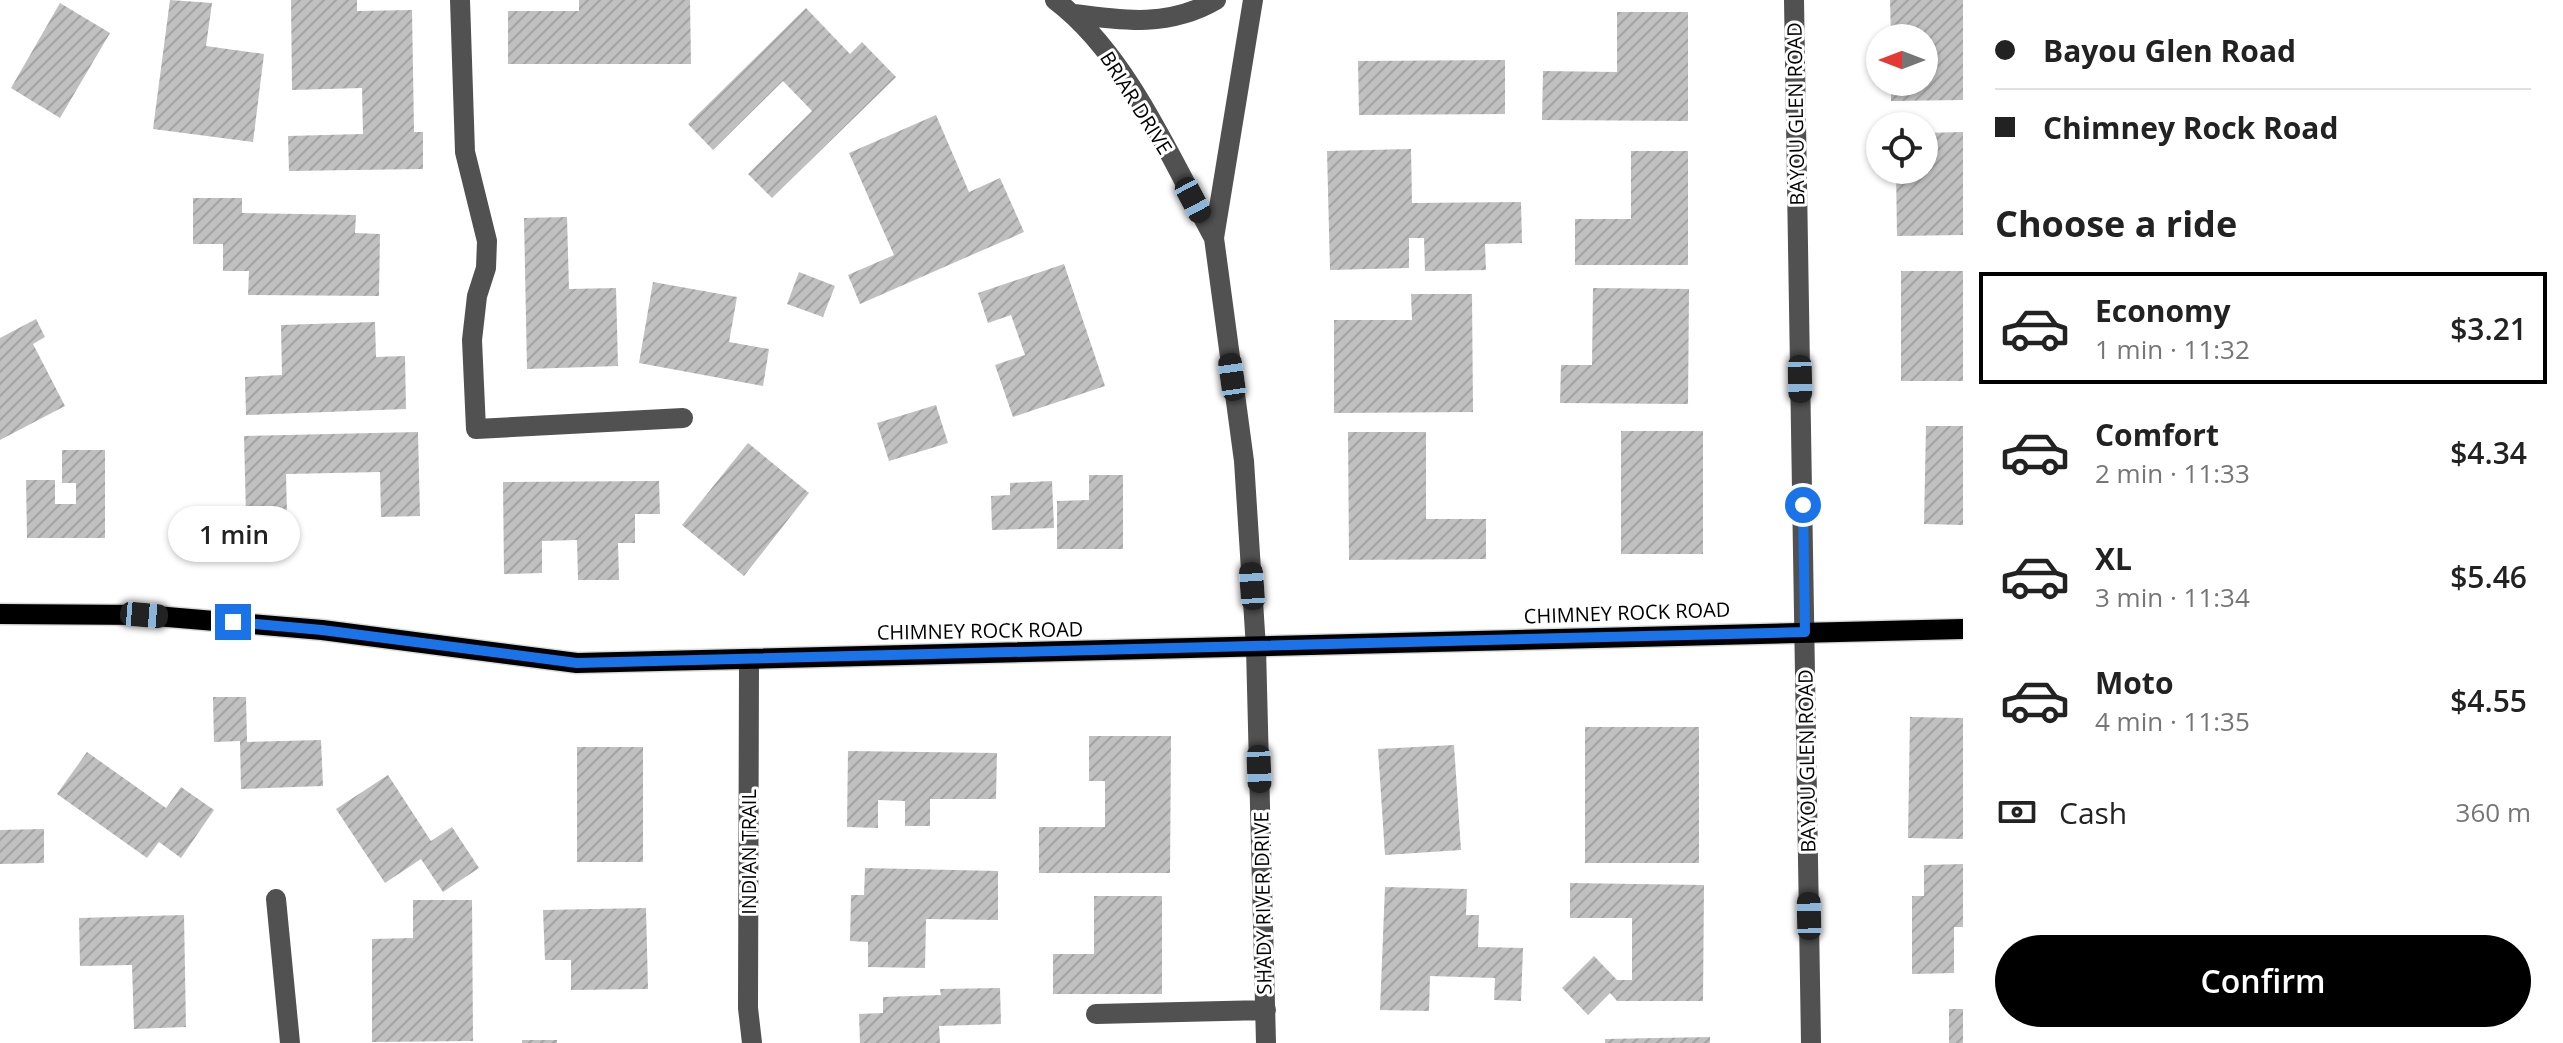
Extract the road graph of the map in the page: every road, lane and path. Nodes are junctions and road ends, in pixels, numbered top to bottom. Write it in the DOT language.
graph roads {
  1 [pos="460,0"];
  2 [pos="1055,0"];
  3 [pos="1216,0"];
  4 [pos="1253,0"];
  5 [pos="1794,0"];
  6 [pos="1074,14"];
  7 [pos="1214,238"];
  8 [pos="683,418"];
  9 [pos="0,614"];
  10 [pos="1963,629"];
  11 [pos="1805,632"];
  12 [pos="1256,648"];
  13 [pos="749,661"];
  14 [pos="276,899"];
  15 [pos="1266,1010"];
  16 [pos="1096,1014"];
  17 [pos="290,1043"];
  18 [pos="752,1043"];
  19 [pos="1266,1043"];
  20 [pos="1811,1043"];
  1 -- 8 [label="street"];
  2 -- 6 [label="street, BRIAR DRIVE"];
  3 -- 6 [label="street, BRIAR DRIVE"];
  4 -- 7 [label="street, SHADY RIVER DRIVE"];
  5 -- 11 [label="street, BAYOU GLEN ROAD"];
  6 -- 7 [label="street, BRIAR DRIVE"];
  7 -- 12 [label="street, SHADY RIVER DRIVE"];
  9 -- 13 [label="main road, CHIMNEY ROCK ROAD"];
  10 -- 11 [label="main road, CHIMNEY ROCK ROAD"];
  11 -- 12 [label="main road, CHIMNEY ROCK ROAD"];
  11 -- 20 [label="street, BAYOU GLEN ROAD"];
  12 -- 13 [label="main road, CHIMNEY ROCK ROAD"];
  12 -- 15 [label="street, SHADY RIVER DRIVE"];
  13 -- 18 [label="street, INDIAN TRAIL"];
  14 -- 17 [label="street"];
  15 -- 16 [label="street"];
  15 -- 19 [label="street, SHADY RIVER DRIVE"];
}
